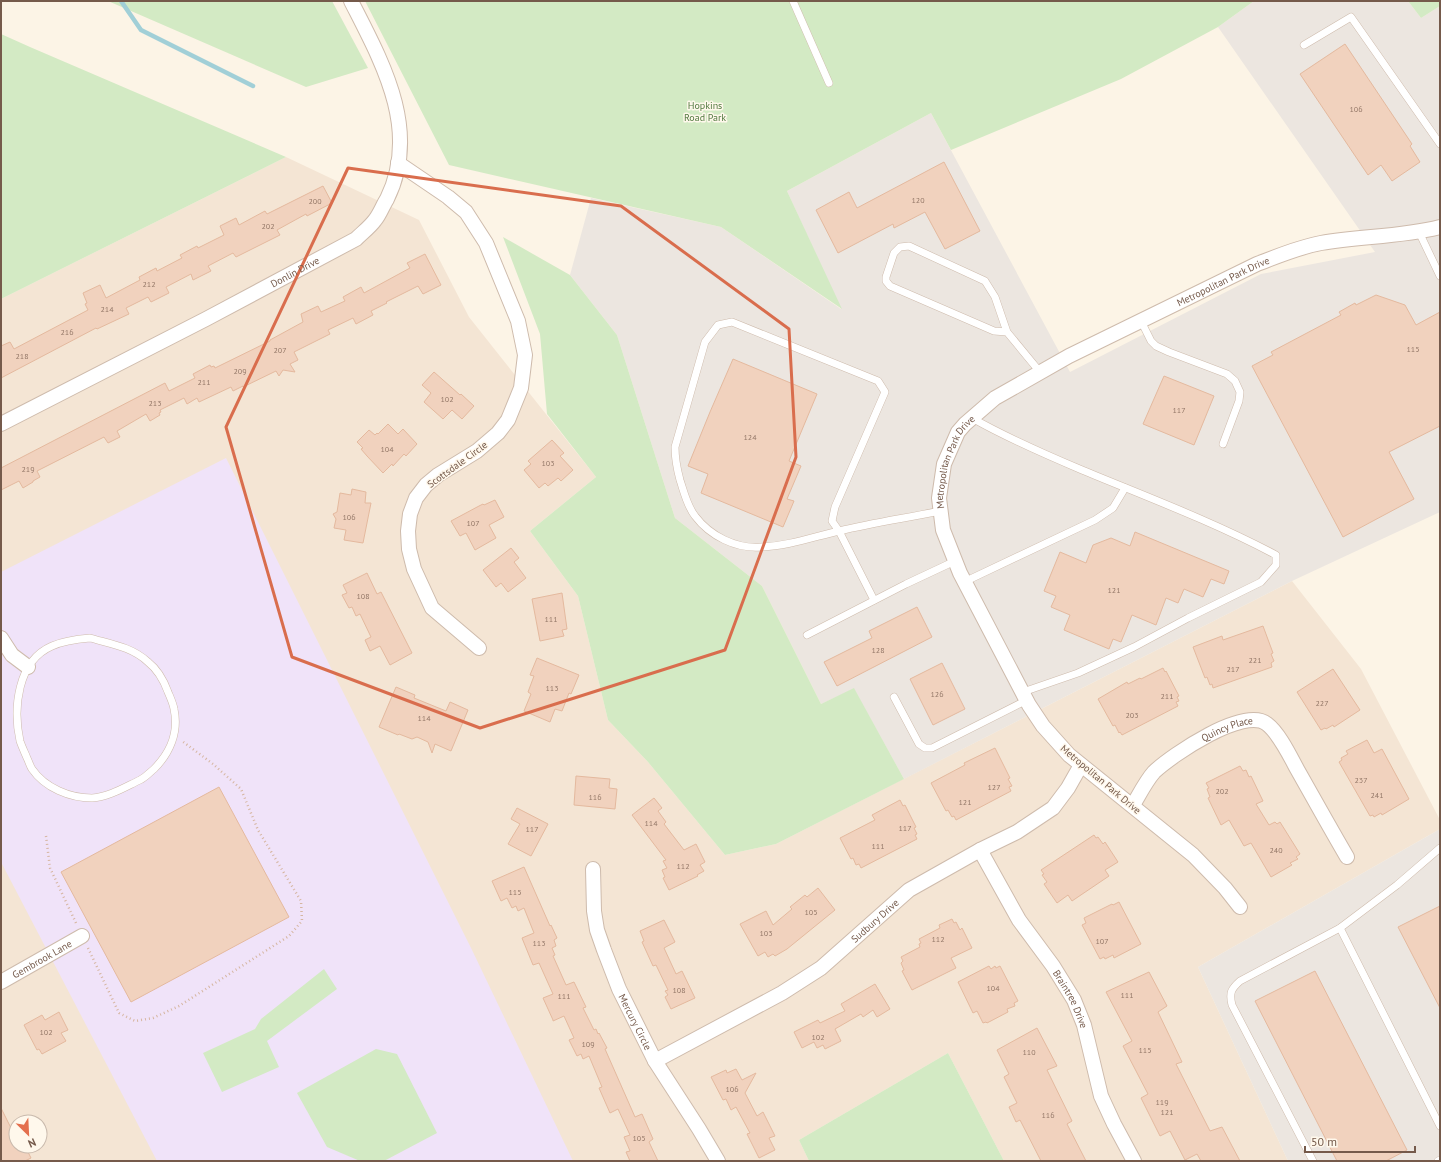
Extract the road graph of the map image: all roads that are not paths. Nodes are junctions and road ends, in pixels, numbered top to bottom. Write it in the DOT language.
graph roads {
  1 [pos="351,1"];
  2 [pos="793,1"];
  3 [pos="1304,45"];
  4 [pos="829,83"];
  5 [pos="1440,144"];
  6 [pos="398,163"];
  7 [pos="1440,227"];
  8 [pos="1419,232"];
  9 [pos="1440,276"];
  10 [pos="1141,321"];
  11 [pos="1007,332"];
  12 [pos="1040,372"];
  13 [pos="972,418"];
  14 [pos="1,424"];
  15 [pos="1224,444"];
  16 [pos="1125,488"];
  17 [pos="940,511"];
  18 [pos="839,531"];
  19 [pos="955,561"];
  20 [pos="964,582"];
  21 [pos="874,600"];
  22 [pos="807,634"];
  23 [pos="1,638"];
  24 [pos="478,648"];
  25 [pos="28,667"];
  26 [pos="1025,696"];
  27 [pos="894,697"];
  28 [pos="1081,765"];
  29 [pos="1133,805"];
  30 [pos="1440,848"];
  31 [pos="980,850"];
  32 [pos="1347,857"];
  33 [pos="593,869"];
  34 [pos="1240,907"];
  35 [pos="1340,928"];
  36 [pos="82,936"];
  37 [pos="1,982"];
  38 [pos="655,1061"];
  39 [pos="1440,1126"];
  40 [pos="718,1161"];
  41 [pos="1134,1161"];
  42 [pos="1313,1161"];
  1 -- 6 [label="street, Donlin Drive"];
  2 -- 4 [label="lane"];
  3 -- 5 [label="lane"];
  6 -- 14 [label="street, Donlin Drive"];
  6 -- 24 [label="street, Scottsdale Circle"];
  7 -- 8 [label="street, Metropolitan Park Drive"];
  8 -- 9 [label="lane"];
  8 -- 10 [label="street, Metropolitan Park Drive"];
  10 -- 12 [label="street, Metropolitan Park Drive"];
  10 -- 15 [label="lane"];
  11 -- 11 [label="lane"];
  11 -- 12 [label="lane"];
  12 -- 13 [label="street, Metropolitan Park Drive"];
  13 -- 16 [label="lane"];
  13 -- 17 [label="street, Metropolitan Park Drive"];
  16 -- 20 [label="lane"];
  16 -- 26 [label="lane"];
  17 -- 18 [label="lane"];
  17 -- 19 [label="street, Metropolitan Park Drive"];
  18 -- 18 [label="lane"];
  18 -- 21 [label="lane"];
  19 -- 20 [label="street, Metropolitan Park Drive"];
  19 -- 21 [label="lane"];
  20 -- 26 [label="street, Metropolitan Park Drive"];
  21 -- 22 [label="lane"];
  23 -- 25 [label="street"];
  25 -- 25 [label="lane"];
  26 -- 27 [label="lane"];
  26 -- 28 [label="street, Metropolitan Park Drive"];
  28 -- 29 [label="street, Metropolitan Park Drive"];
  28 -- 31 [label="street, Sudbury Drive"];
  29 -- 32 [label="street, Quincy Place"];
  29 -- 34 [label="street, Metropolitan Park Drive"];
  30 -- 35 [label="lane"];
  31 -- 38 [label="street, Sudbury Drive"];
  31 -- 41 [label="street, Braintree Drive"];
  33 -- 38 [label="street, Mercury Circle"];
  35 -- 39 [label="lane"];
  35 -- 42 [label="lane"];
  36 -- 37 [label="street, Gembrook Lane"];
  38 -- 40 [label="street, Mercury Circle"];
}
